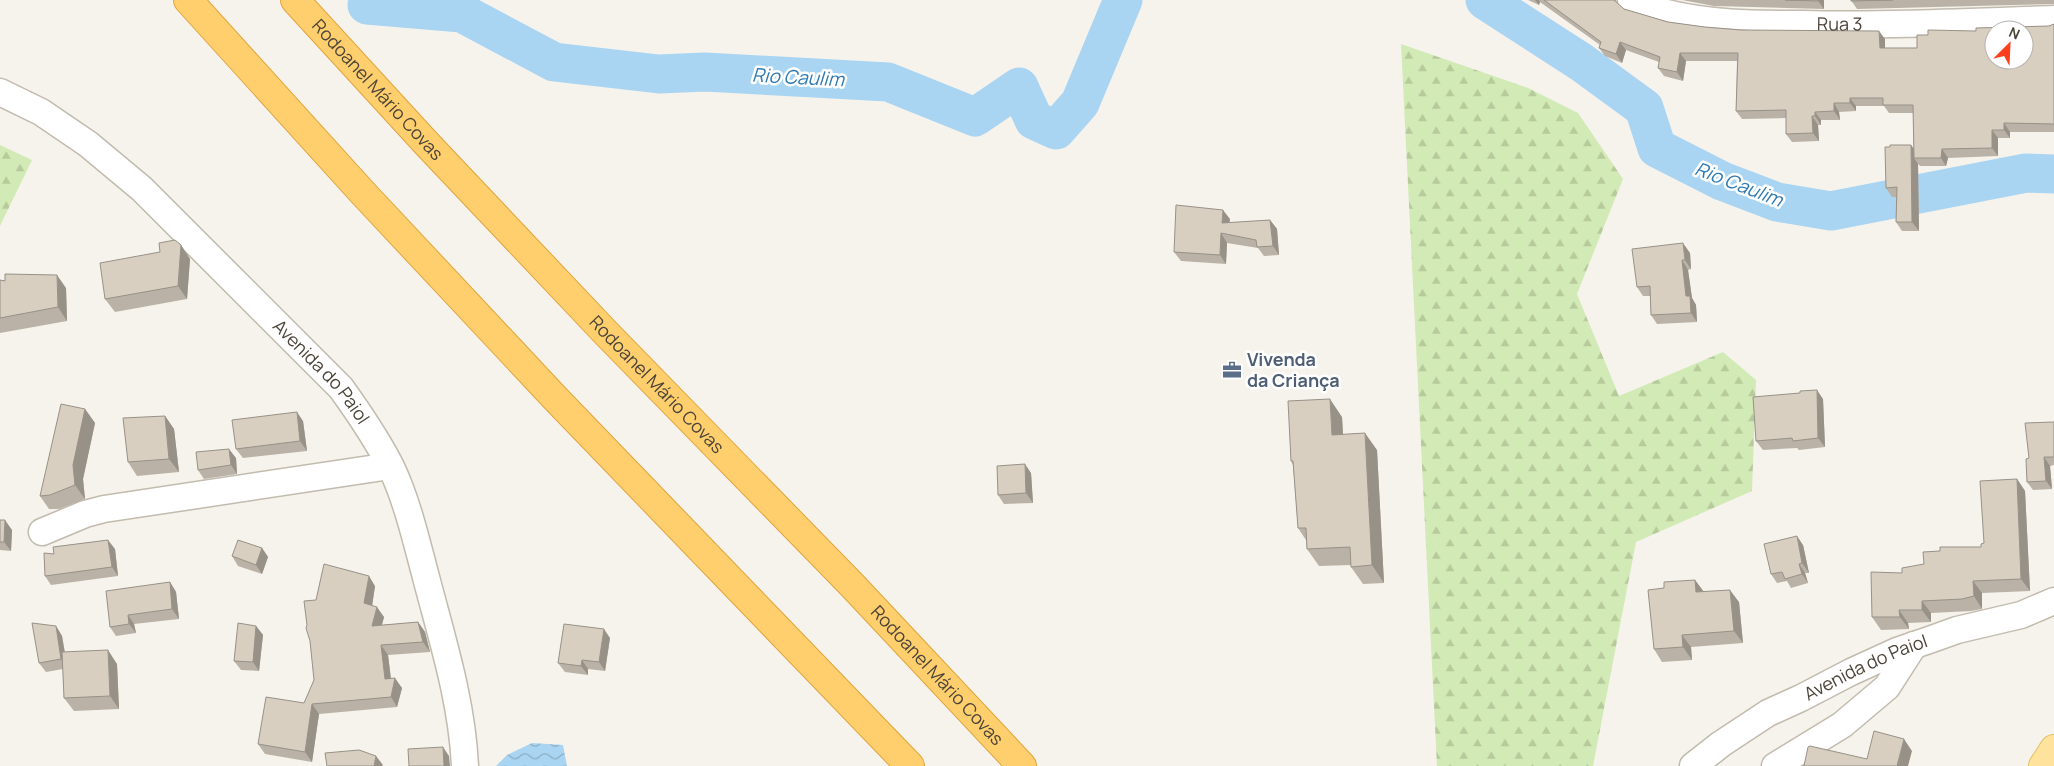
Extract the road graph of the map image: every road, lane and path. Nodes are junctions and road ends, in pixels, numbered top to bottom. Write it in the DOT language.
graph roads {
  1 [pos="188,0"];
  2 [pos="295,0"];
  3 [pos="1630,0"];
  4 [pos="2054,19"];
  5 [pos="0,92"];
  6 [pos="390,466"];
  7 [pos="42,532"];
  8 [pos="2054,601"];
  9 [pos="1914,645"];
  10 [pos="2054,749"];
  11 [pos="464,766"];
  12 [pos="910,766"];
  13 [pos="1022,766"];
  14 [pos="1693,766"];
  15 [pos="1775,766"];
  16 [pos="2043,766"];
  1 -- 12 [label="highway"];
  2 -- 13 [label="highway, Rodoanel Mário Covas"];
  3 -- 4 [label="street, Rua 3"];
  5 -- 6 [label="street, Avenida do Paiol"];
  6 -- 7 [label="street"];
  6 -- 11 [label="street, Avenida do Paiol"];
  8 -- 9 [label="street, Avenida do Paiol"];
  9 -- 14 [label="street, Avenida do Paiol"];
  9 -- 15 [label="street"];
  10 -- 16 [label="main road"];
}
